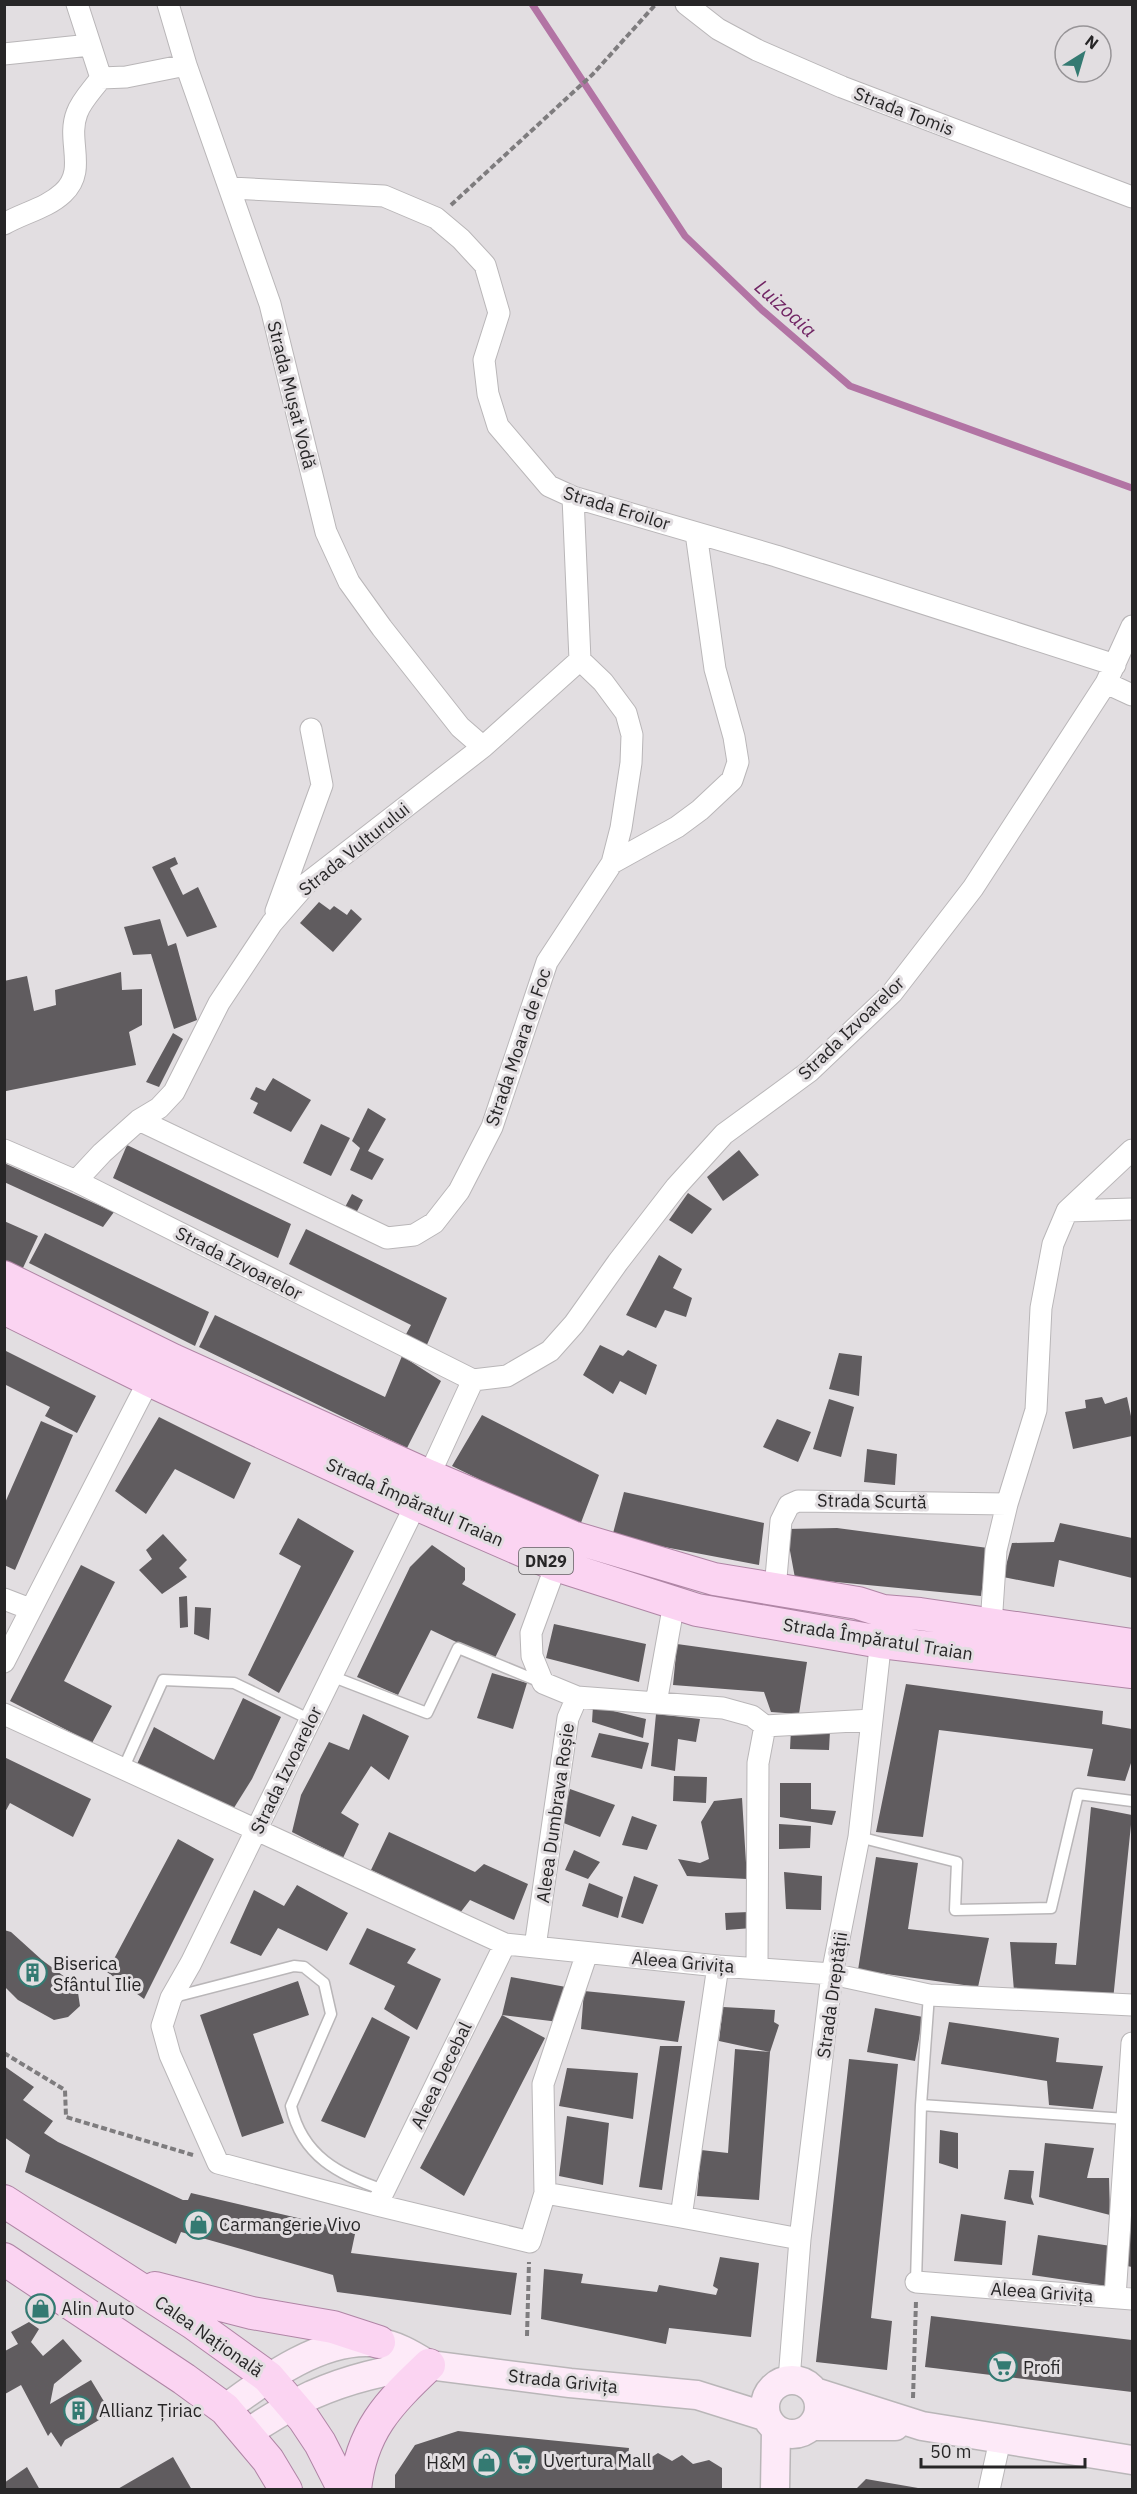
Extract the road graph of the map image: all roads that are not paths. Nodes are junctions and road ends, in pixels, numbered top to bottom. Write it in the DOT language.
graph roads {
  1 [pos="77,4"];
  2 [pos="168,4"];
  3 [pos="686,4"];
  4 [pos="90,45"];
  5 [pos="4,54"];
  6 [pos="186,66"];
  7 [pos="100,78"];
  8 [pos="231,188"];
  9 [pos="1132,197"];
  10 [pos="4,224"];
  11 [pos="573,497"];
  12 [pos="696,533"];
  13 [pos="1132,626"];
  14 [pos="580,660"];
  15 [pos="1110,674"];
  16 [pos="1132,695"];
  17 [pos="311,729"];
  18 [pos="483,747"];
  19 [pos="612,863"];
  20 [pos="272,923"];
  21 [pos="139,1120"];
  22 [pos="4,1150"];
  23 [pos="1132,1150"];
  24 [pos="76,1181"];
  25 [pos="1132,1209"];
  26 [pos="1067,1211"];
  27 [pos="4,1277"];
  28 [pos="4,1308"];
  29 [pos="149,1380"];
  30 [pos="472,1380"];
  31 [pos="429,1476"];
  32 [pos="416,1504"];
  33 [pos="1007,1504"];
  34 [pos="556,1565"];
  35 [pos="775,1589"];
  36 [pos="4,1599"];
  37 [pos="675,1603"];
  38 [pos="30,1609"];
  39 [pos="883,1611"];
  40 [pos="991,1624"];
  41 [pos="881,1642"];
  42 [pos="1132,1644"];
  43 [pos="4,1662"];
  44 [pos="1132,1672"];
  45 [pos="331,1676"];
  46 [pos="543,1683"];
  47 [pos="577,1697"];
  48 [pos="656,1703"];
  49 [pos="4,1714"];
  50 [pos="311,1720"];
  51 [pos="872,1720"];
  52 [pos="765,1726"];
  53 [pos="124,1767"];
  54 [pos="1132,1801"];
  55 [pos="257,1831"];
  56 [pos="859,1837"];
  57 [pos="505,1944"];
  58 [pos="535,1947"];
  59 [pos="587,1953"];
  60 [pos="717,1966"];
  61 [pos="757,1968"];
  62 [pos="832,1974"];
  63 [pos="929,1995"];
  64 [pos="171,1998"];
  65 [pos="1132,2005"];
  66 [pos="1132,2043"];
  67 [pos="921,2105"];
  68 [pos="1126,2119"];
  69 [pos="545,2193"];
  70 [pos="380,2198"];
  71 [pos="4,2201"];
  72 [pos="681,2217"];
  73 [pos="800,2239"];
  74 [pos="4,2259"];
  75 [pos="130,2281"];
  76 [pos="916,2282"];
  77 [pos="1124,2298"];
  78 [pos="379,2343"];
  79 [pos="429,2365"];
  80 [pos="268,2377"];
  81 [pos="783,2383"];
  82 [pos="815,2392"];
  83 [pos="698,2395"];
  84 [pos="292,2405"];
  85 [pos="225,2409"];
  86 [pos="917,2413"];
  87 [pos="789,2426"];
  88 [pos="247,2433"];
  89 [pos="1000,2440"];
  90 [pos="1132,2460"];
  91 [pos="286,2490"];
  92 [pos="344,2490"];
  93 [pos="355,2490"];
  94 [pos="775,2490"];
  95 [pos="786,2490"];
  96 [pos="989,2490"];
  1 -- 4 [label="street"];
  2 -- 6 [label="street, Strada Mușat Vodă"];
  3 -- 9 [label="street, Strada Tomis"];
  4 -- 5 [label="street"];
  4 -- 7 [label="street"];
  6 -- 7 [label="street"];
  6 -- 8 [label="street, Strada Mușat Vodă"];
  7 -- 10 [label="street"];
  8 -- 11 [label="street, Strada Eroilor"];
  8 -- 18 [label="street, Strada Mușat Vodă"];
  11 -- 12 [label="street, Strada Eroilor"];
  11 -- 14 [label="street"];
  12 -- 15 [label="street, Strada Eroilor"];
  12 -- 19 [label="street"];
  13 -- 15 [label="street, Strada Izvoarelor"];
  14 -- 18 [label="street, Strada Vulturului"];
  14 -- 19 [label="street, Strada Moara de Foc"];
  15 -- 16 [label="street, Strada Eroilor"];
  15 -- 30 [label="street, Strada Izvoarelor"];
  17 -- 20 [label="street"];
  18 -- 20 [label="street, Strada Vulturului"];
  19 -- 21 [label="street, Strada Moara de Foc"];
  20 -- 21 [label="street, Strada Vulturului"];
  21 -- 24 [label="street, Strada Vulturului"];
  22 -- 24 [label="street, Strada Izvoarelor"];
  23 -- 26 [label="street"];
  24 -- 30 [label="street, Strada Izvoarelor"];
  25 -- 26 [label="street"];
  26 -- 33 [label="street"];
  27 -- 31 [label="main road, Strada Împăratul Traian / DN29"];
  28 -- 29 [label="main road, Strada Împăratul Traian / DN29"];
  29 -- 32 [label="main road, Strada Împăratul Traian / DN29"];
  29 -- 38 [label="street"];
  30 -- 31 [label="street, Strada Izvoarelor"];
  31 -- 32 [label="street, Strada Izvoarelor"];
  31 -- 35 [label="main road, Strada Împăratul Traian / DN29"];
  32 -- 34 [label="main road, Strada Împăratul Traian / DN29"];
  32 -- 45 [label="street, Strada Izvoarelor"];
  33 -- 35 [label="street, Strada Scurtă"];
  33 -- 40 [label="street"];
  34 -- 37 [label="main road, Strada Împăratul Traian / DN29"];
  34 -- 46 [label="street"];
  35 -- 39 [label="main road, Strada Împăratul Traian / DN29"];
  36 -- 38 [label="street"];
  37 -- 41 [label="main road, Strada Împăratul Traian / DN29"];
  37 -- 48 [label="street"];
  38 -- 43 [label="street"];
  39 -- 40 [label="main road, Strada Împăratul Traian / DN29"];
  39 -- 41 [label="street, Strada Dreptății"];
  40 -- 42 [label="main road, Strada Împăratul Traian / DN29"];
  41 -- 44 [label="main road, Strada Împăratul Traian / DN29"];
  41 -- 51 [label="street, Strada Dreptății"];
  45 -- 46 [label="lane"];
  45 -- 50 [label="street, Strada Izvoarelor"];
  46 -- 47 [label="street"];
  47 -- 48 [label="street"];
  47 -- 58 [label="street, Aleea Dumbrava Roșie"];
  48 -- 52 [label="street"];
  49 -- 53 [label="street, Aleea Grivița"];
  50 -- 53 [label="lane"];
  50 -- 55 [label="street, Strada Izvoarelor"];
  51 -- 52 [label="street"];
  51 -- 56 [label="street, Strada Dreptății"];
  52 -- 61 [label="street"];
  53 -- 55 [label="street, Aleea Grivița"];
  54 -- 56 [label="lane"];
  55 -- 57 [label="street, Aleea Grivița"];
  55 -- 64 [label="street, Strada Izvoarelor"];
  56 -- 62 [label="street, Strada Dreptății"];
  57 -- 58 [label="street, Aleea Grivița"];
  57 -- 70 [label="street, Aleea Decebal"];
  58 -- 59 [label="street, Aleea Grivița"];
  59 -- 60 [label="street, Aleea Grivița"];
  59 -- 69 [label="street"];
  60 -- 61 [label="street, Aleea Grivița"];
  60 -- 72 [label="street"];
  61 -- 62 [label="street, Aleea Grivița"];
  62 -- 63 [label="street, Aleea Grivița"];
  62 -- 73 [label="street, Strada Dreptății"];
  63 -- 65 [label="street, Aleea Grivița"];
  63 -- 67 [label="lane"];
  64 -- 70 [label="street, Strada Izvoarelor"];
  64 -- 70 [label="lane"];
  66 -- 68 [label="street"];
  67 -- 68 [label="lane"];
  67 -- 76 [label="lane"];
  68 -- 77 [label="street"];
  69 -- 70 [label="street"];
  69 -- 72 [label="street"];
  71 -- 75 [label="main road, Calea Națională"];
  72 -- 73 [label="street"];
  73 -- 81 [label="street, Strada Dreptății"];
  74 -- 85 [label="main road"];
  75 -- 78 [label="main road"];
  75 -- 80 [label="main road, Calea Națională"];
  76 -- 77 [label="street, Aleea Grivița"];
  78 -- 79 [label="main road, Strada Grivița"];
  78 -- 80 [label="main road, Strada Grivița"];
  79 -- 83 [label="main road, Strada Grivița"];
  79 -- 84 [label="main road, Strada Grivița"];
  79 -- 93 [label="main road"];
  80 -- 84 [label="main road, Calea Națională"];
  80 -- 85 [label="main road, Strada Grivița"];
  81 -- 82 [label="main road"];
  81 -- 83 [label="main road, Strada Grivița"];
  81 -- 87 [label="main road"];
  82 -- 86 [label="main road, Strada Grivița"];
  82 -- 87 [label="main road"];
  83 -- 87 [label="main road, Strada Grivița"];
  84 -- 88 [label="main road, Strada Grivița"];
  84 -- 92 [label="main road, Calea Națională"];
  85 -- 88 [label="main road"];
  86 -- 87 [label="main road, Strada Grivița"];
  86 -- 89 [label="main road, Strada Grivița"];
  87 -- 94 [label="main road"];
  87 -- 95 [label="main road"];
  88 -- 91 [label="main road"];
  89 -- 90 [label="main road, Strada Grivița"];
  89 -- 96 [label="street"];
}
